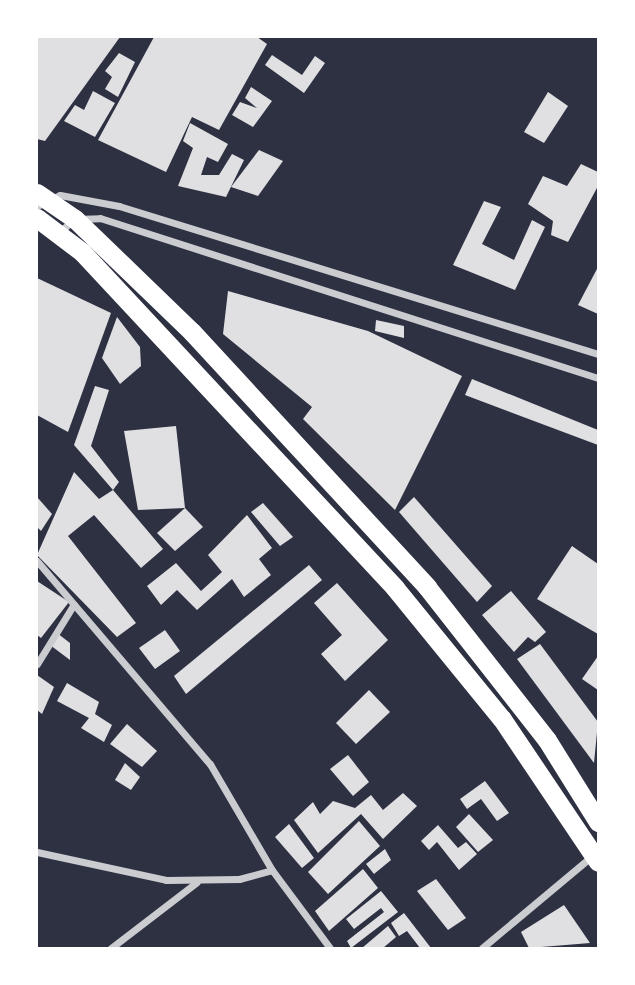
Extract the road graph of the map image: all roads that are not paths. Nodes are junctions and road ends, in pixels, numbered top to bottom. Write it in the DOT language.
graph roads {
  1 [pos="40,199"];
  2 [pos="37,218"];
  3 [pos="75,219"];
  4 [pos="58,232"];
  5 [pos="598,354"];
  6 [pos="598,379"];
  7 [pos="37,561"];
  8 [pos="75,604"];
  9 [pos="37,664"];
  10 [pos="598,822"];
  11 [pos="37,852"];
  12 [pos="596,858"];
  13 [pos="272,870"];
  14 [pos="197,882"];
  15 [pos="111,948"];
  16 [pos="330,948"];
  17 [pos="482,948"];
  1 -- 3 [label="highway"];
  1 -- 5 [label="street"];
  2 -- 4 [label="highway"];
  3 -- 4 [label="street"];
  3 -- 6 [label="street"];
  3 -- 10 [label="highway"];
  4 -- 12 [label="highway"];
  7 -- 8 [label="street"];
  8 -- 9 [label="street"];
  8 -- 13 [label="street"];
  11 -- 14 [label="street"];
  12 -- 17 [label="street"];
  13 -- 14 [label="street"];
  13 -- 16 [label="street"];
  14 -- 15 [label="street"];
}
